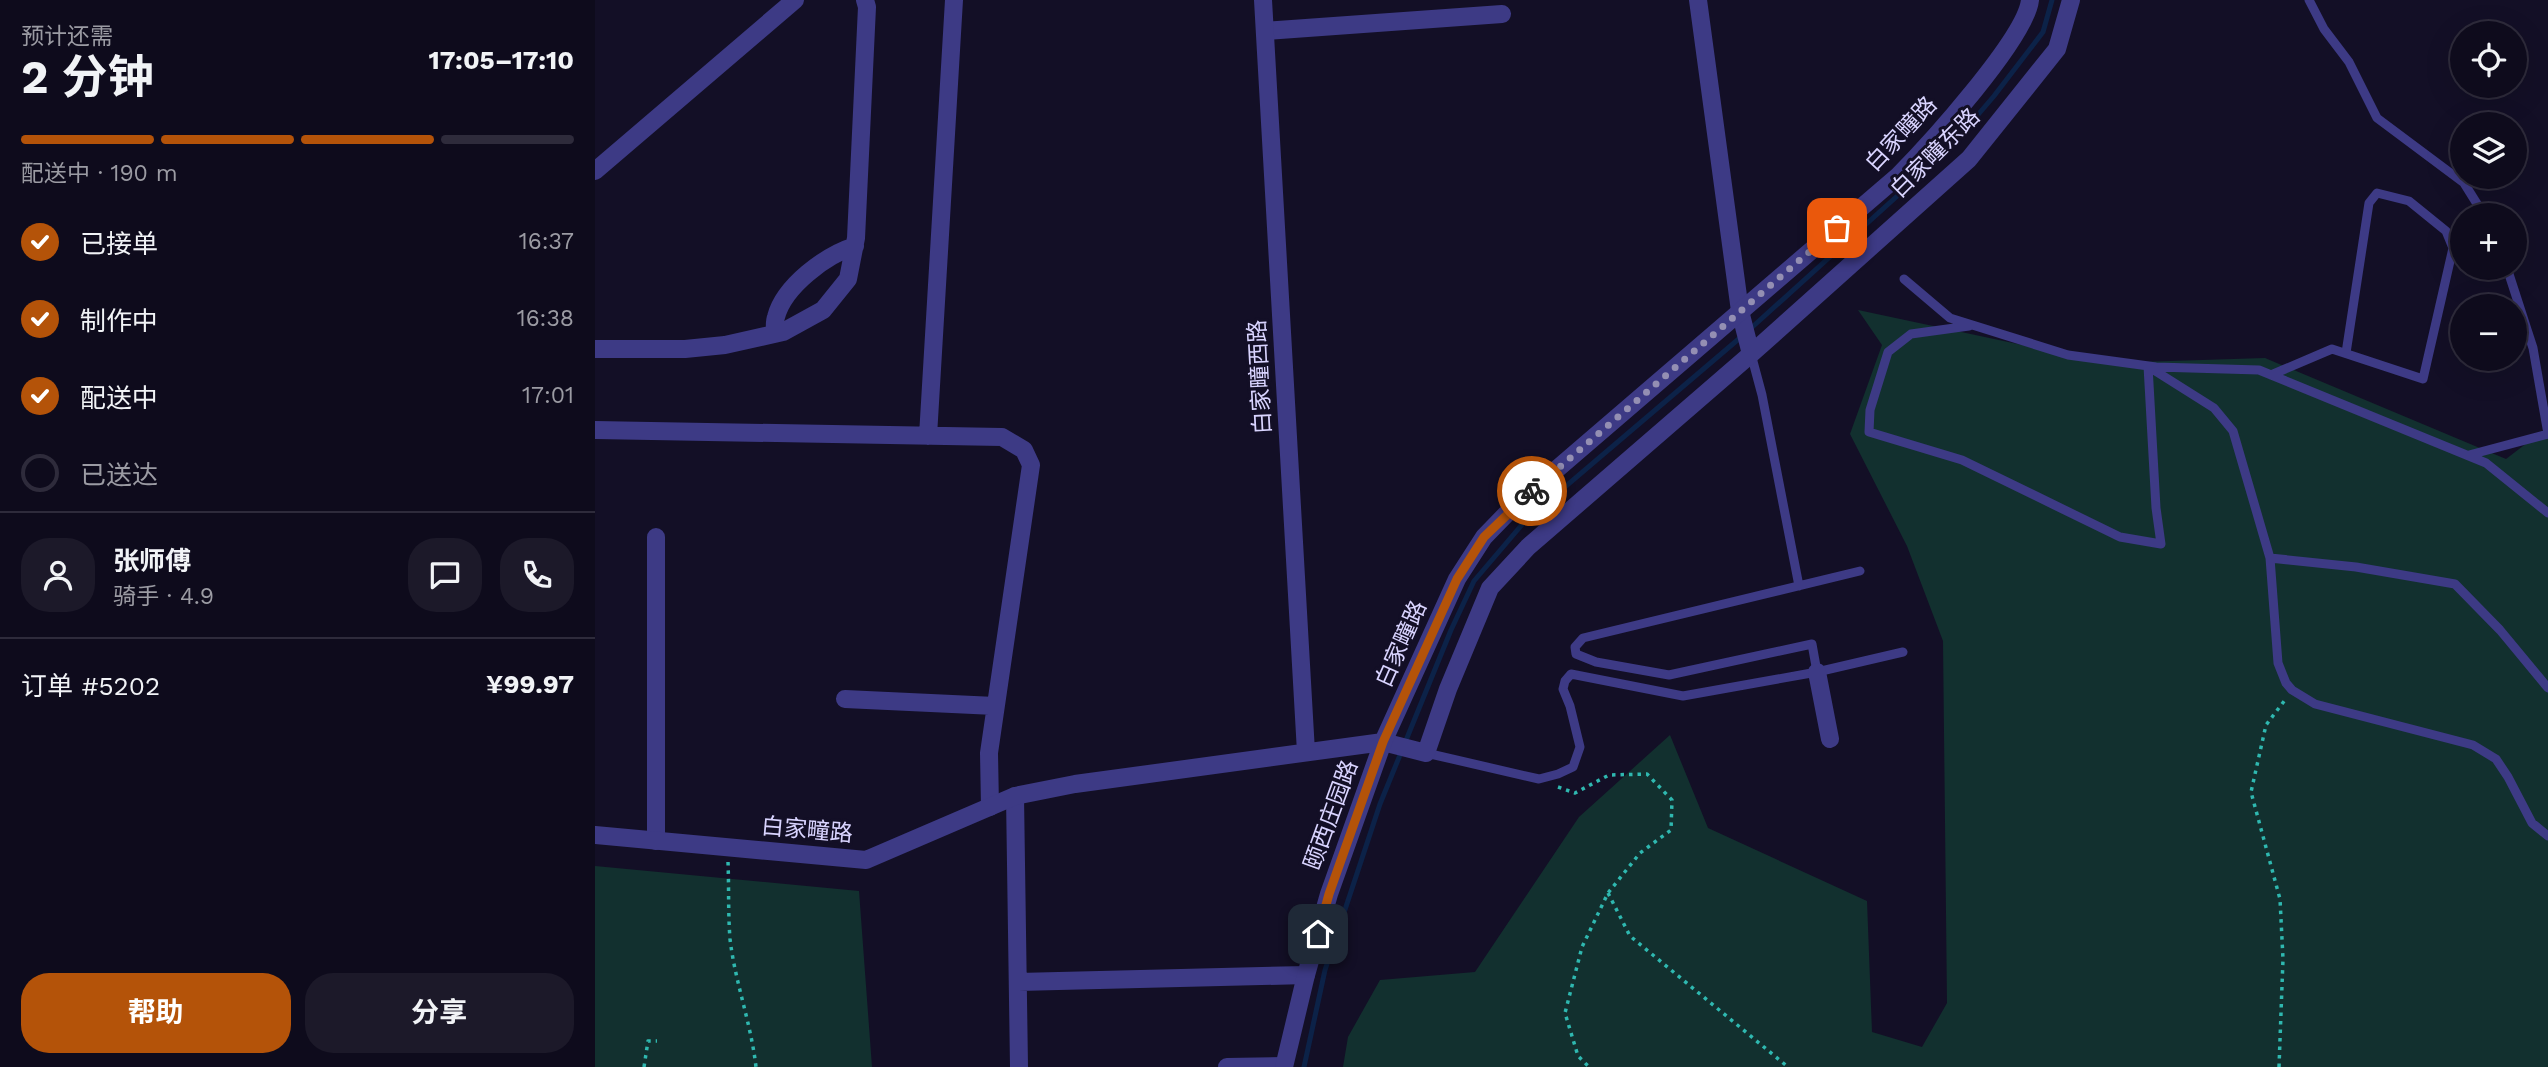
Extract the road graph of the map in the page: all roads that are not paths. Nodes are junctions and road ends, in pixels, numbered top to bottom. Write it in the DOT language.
graph roads {
  1 [pos="795,0"];
  2 [pos="865,0"];
  3 [pos="954,0"];
  4 [pos="1263,0"];
  5 [pos="1698,0"];
  6 [pos="2030,0"];
  7 [pos="2071,0"];
  8 [pos="2309,0"];
  9 [pos="1502,14"];
  10 [pos="1265,31"];
  11 [pos="595,171"];
  12 [pos="2476,203"];
  13 [pos="855,246"];
  14 [pos="1904,279"];
  15 [pos="2511,280"];
  16 [pos="1974,326"];
  17 [pos="1746,332"];
  18 [pos="775,334"];
  19 [pos="595,349"];
  20 [pos="2346,353"];
  21 [pos="2148,366"];
  22 [pos="2271,375"];
  23 [pos="595,430"];
  24 [pos="2548,434"];
  25 [pos="928,436"];
  26 [pos="2468,455"];
  27 [pos="2548,513"];
  28 [pos="656,537"];
  29 [pos="2270,558"];
  30 [pos="1860,571"];
  31 [pos="1800,586"];
  32 [pos="1903,652"];
  33 [pos="1817,672"];
  34 [pos="2548,688"];
  35 [pos="845,699"];
  36 [pos="995,706"];
  37 [pos="1830,739"];
  38 [pos="1404,747"];
  39 [pos="1306,752"];
  40 [pos="1015,796"];
  41 [pos="990,807"];
  42 [pos="595,835"];
  43 [pos="2548,836"];
  44 [pos="656,841"];
  45 [pos="1306,975"];
  46 [pos="1018,982"];
  47 [pos="1284,1066"];
  48 [pos="1019,1067"];
  49 [pos="1227,1067"];
  1 -- 11 [label="street"];
  2 -- 13 [label="street"];
  3 -- 25 [label="street"];
  4 -- 10 [label="street, 白家疃西路"];
  5 -- 17 [label="street"];
  6 -- 17 [label="street, 白家疃路"];
  7 -- 17 [label="street, 白家疃东路"];
  8 -- 12 [label="lane"];
  9 -- 10 [label="street"];
  10 -- 39 [label="street, 白家疃西路"];
  13 -- 18 [label="street"];
  13 -- 18 [label="street"];
  14 -- 16 [label="lane"];
  15 -- 24 [label="lane"];
  16 -- 21 [label="lane"];
  16 -- 21 [label="lane"];
  17 -- 31 [label="lane"];
  17 -- 38 [label="street, 白家疃东路"];
  17 -- 38 [label="street, 白家疃路"];
  18 -- 19 [label="street"];
  20 -- 20 [label="lane"];
  20 -- 22 [label="lane"];
  21 -- 22 [label="lane"];
  21 -- 29 [label="lane"];
  22 -- 26 [label="lane"];
  23 -- 25 [label="street"];
  24 -- 26 [label="lane"];
  25 -- 36 [label="street"];
  26 -- 27 [label="lane"];
  28 -- 44 [label="street"];
  29 -- 34 [label="lane"];
  29 -- 43 [label="lane"];
  30 -- 31 [label="lane"];
  31 -- 33 [label="lane"];
  32 -- 33 [label="lane"];
  33 -- 37 [label="street"];
  33 -- 38 [label="lane"];
  35 -- 36 [label="street"];
  36 -- 41 [label="street"];
  38 -- 39 [label="street, 白家疃路"];
  38 -- 45 [label="street, 颐西庄园路"];
  39 -- 40 [label="street, 白家疃路"];
  40 -- 41 [label="street, 白家疃路"];
  40 -- 46 [label="street"];
  41 -- 44 [label="street, 白家疃路"];
  42 -- 44 [label="street, 白家疃路"];
  45 -- 46 [label="street"];
  45 -- 47 [label="street, 颐西庄园路"];
  46 -- 48 [label="street"];
  47 -- 49 [label="street"];
}
